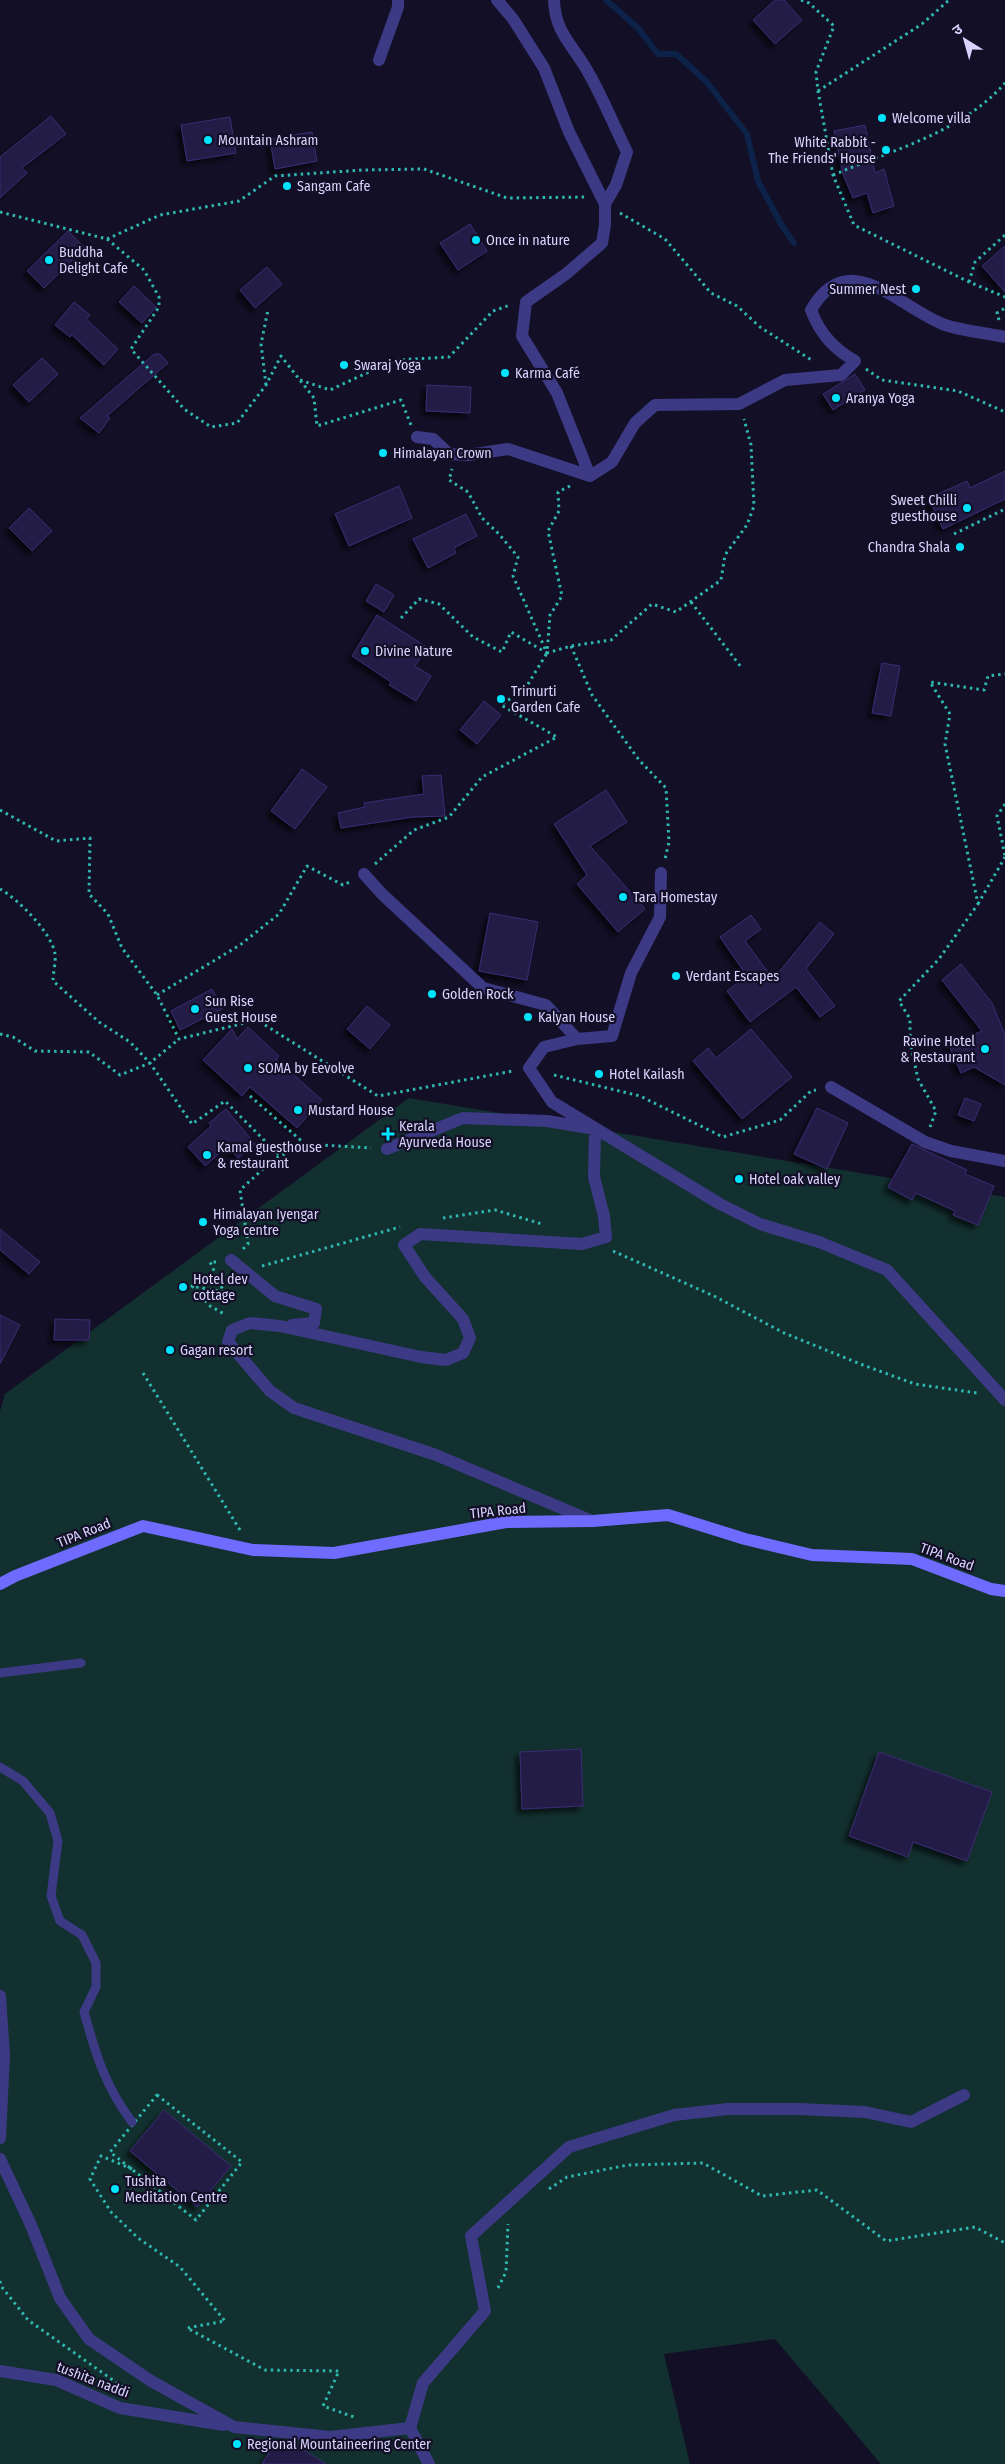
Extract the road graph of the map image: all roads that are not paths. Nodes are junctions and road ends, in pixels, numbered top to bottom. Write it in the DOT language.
graph roads {
  1 [pos="398,0"];
  2 [pos="497,0"];
  3 [pos="554,0"];
  4 [pos="379,60"];
  5 [pos="605,204"];
  6 [pos="1005,336"];
  7 [pos="416,437"];
  8 [pos="590,476"];
  9 [pos="660,873"];
  10 [pos="364,874"];
  11 [pos="577,1039"];
  12 [pos="831,1087"];
  13 [pos="595,1129"];
  14 [pos="387,1149"];
  15 [pos="1005,1161"];
  16 [pos="231,1260"];
  17 [pos="280,1326"];
  18 [pos="1002,1398"];
  19 [pos="592,1521"];
  20 [pos="0,1584"];
  21 [pos="1005,1591"];
  22 [pos="81,1663"];
  23 [pos="0,1673"];
  24 [pos="0,1767"];
  25 [pos="0,1996"];
  26 [pos="964,2095"];
  27 [pos="132,2122"];
  28 [pos="0,2138"];
  29 [pos="0,2159"];
  30 [pos="0,2371"];
  31 [pos="234,2427"];
  32 [pos="410,2428"];
  33 [pos="429,2464"];
  1 -- 4 [label="street"];
  2 -- 5 [label="street"];
  3 -- 5 [label="street"];
  5 -- 8 [label="street"];
  6 -- 8 [label="street"];
  7 -- 8 [label="street"];
  9 -- 11 [label="street"];
  10 -- 11 [label="street"];
  11 -- 13 [label="street"];
  12 -- 15 [label="street"];
  13 -- 14 [label="street"];
  13 -- 17 [label="street"];
  13 -- 18 [label="street"];
  16 -- 17 [label="street"];
  17 -- 19 [label="street"];
  19 -- 20 [label="street, TIPA Road"];
  19 -- 21 [label="street, TIPA Road"];
  22 -- 23 [label="lane"];
  24 -- 27 [label="lane"];
  25 -- 28 [label="street"];
  26 -- 32 [label="street"];
  29 -- 31 [label="street"];
  30 -- 31 [label="street, tushita naddi"];
  31 -- 32 [label="street, tushita naddi"];
  32 -- 33 [label="street"];
}
